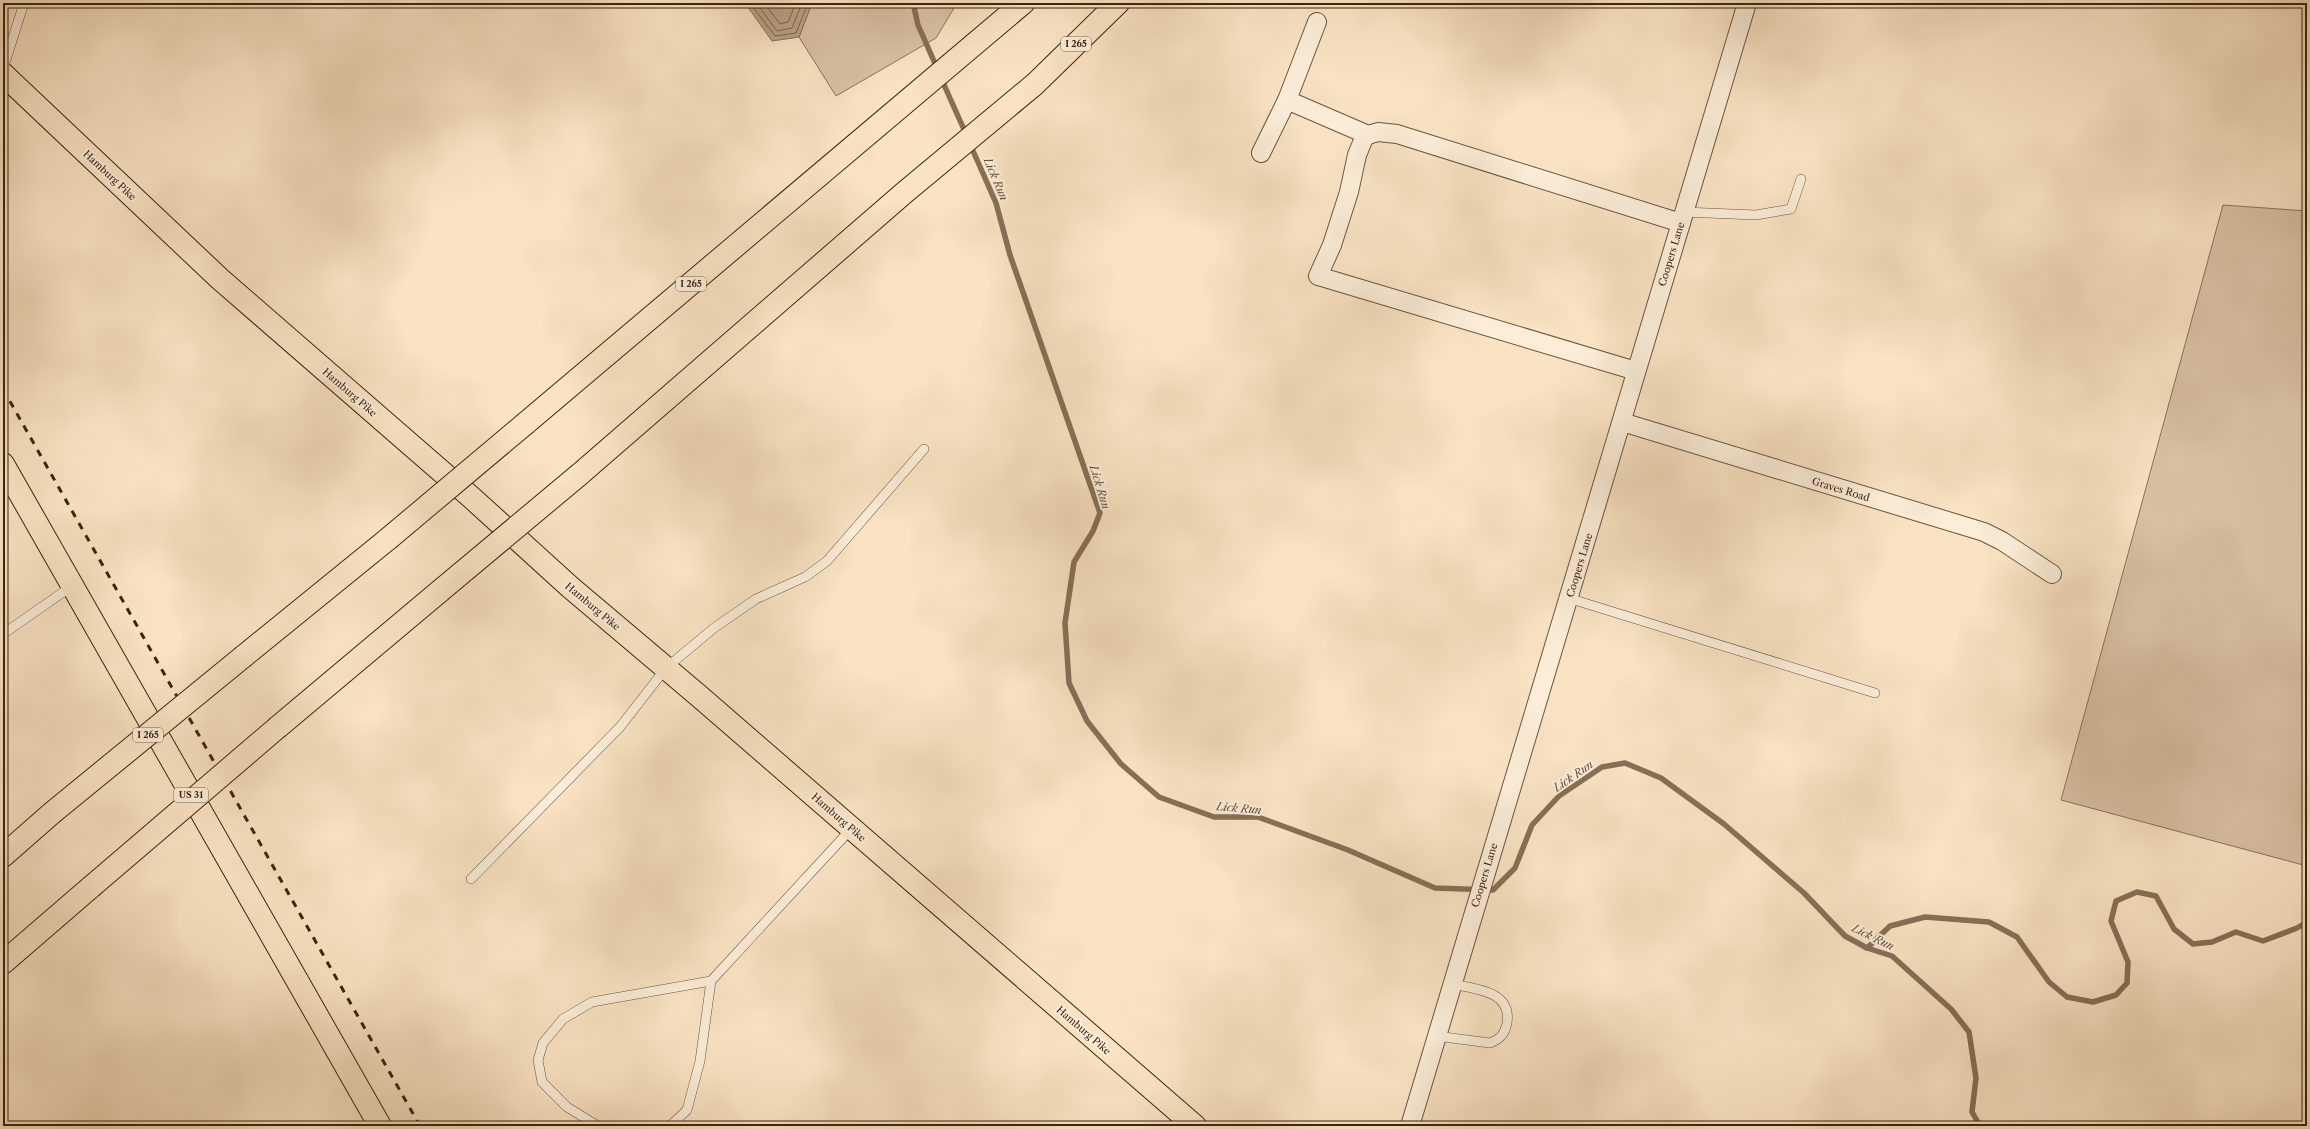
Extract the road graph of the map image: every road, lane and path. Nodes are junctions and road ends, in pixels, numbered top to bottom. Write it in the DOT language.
graph roads {
  1 [pos="24,3"];
  2 [pos="1023,3"];
  3 [pos="1118,3"];
  4 [pos="1747,3"];
  5 [pos="1317,22"];
  6 [pos="3,69"];
  7 [pos="3,74"];
  8 [pos="1287,100"];
  9 [pos="1368,135"];
  10 [pos="1261,152"];
  11 [pos="1801,179"];
  12 [pos="1682,218"];
  13 [pos="1636,371"];
  14 [pos="1622,422"];
  15 [pos="924,449"];
  16 [pos="3,464"];
  17 [pos="2052,574"];
  18 [pos="72,586"];
  19 [pos="1568,598"];
  20 [pos="3,634"];
  21 [pos="666,668"];
  22 [pos="1875,694"];
  23 [pos="52,813"];
  24 [pos="852,828"];
  25 [pos="3,849"];
  26 [pos="3,856"];
  27 [pos="471,879"];
  28 [pos="91,887"];
  29 [pos="3,958"];
  30 [pos="3,963"];
  31 [pos="711,981"];
  32 [pos="1452,984"];
  33 [pos="1436,1036"];
  34 [pos="380,1126"];
  35 [pos="598,1126"];
  36 [pos="670,1126"];
  37 [pos="1195,1126"];
  38 [pos="1410,1126"];
  1 -- 6 [label="lane"];
  2 -- 23 [label="main road, I 265, bridge"];
  3 -- 28 [label="main road, I 265, bridge"];
  4 -- 12 [label="street, Coopers Lane"];
  5 -- 8 [label="street"];
  7 -- 21 [label="main road, Hamburg Pike"];
  8 -- 9 [label="street"];
  8 -- 10 [label="street"];
  9 -- 12 [label="street"];
  9 -- 13 [label="street"];
  11 -- 12 [label="lane"];
  12 -- 13 [label="street, Coopers Lane"];
  13 -- 14 [label="street, Coopers Lane"];
  14 -- 17 [label="street, Graves Road"];
  14 -- 19 [label="street, Coopers Lane"];
  15 -- 21 [label="lane"];
  16 -- 18 [label="main road, US 31"];
  18 -- 20 [label="lane"];
  18 -- 34 [label="main road, US 31"];
  19 -- 22 [label="lane"];
  19 -- 32 [label="street, Coopers Lane"];
  21 -- 24 [label="main road, Hamburg Pike"];
  21 -- 27 [label="lane"];
  23 -- 25 [label="main road"];
  23 -- 26 [label="main road, I 265"];
  24 -- 31 [label="lane"];
  24 -- 37 [label="main road, Hamburg Pike"];
  28 -- 29 [label="main road, I 265"];
  28 -- 30 [label="main road"];
  31 -- 35 [label="lane"];
  31 -- 36 [label="lane"];
  32 -- 33 [label="street, Coopers Lane"];
  32 -- 33 [label="lane"];
  33 -- 38 [label="street, Coopers Lane"];
}
